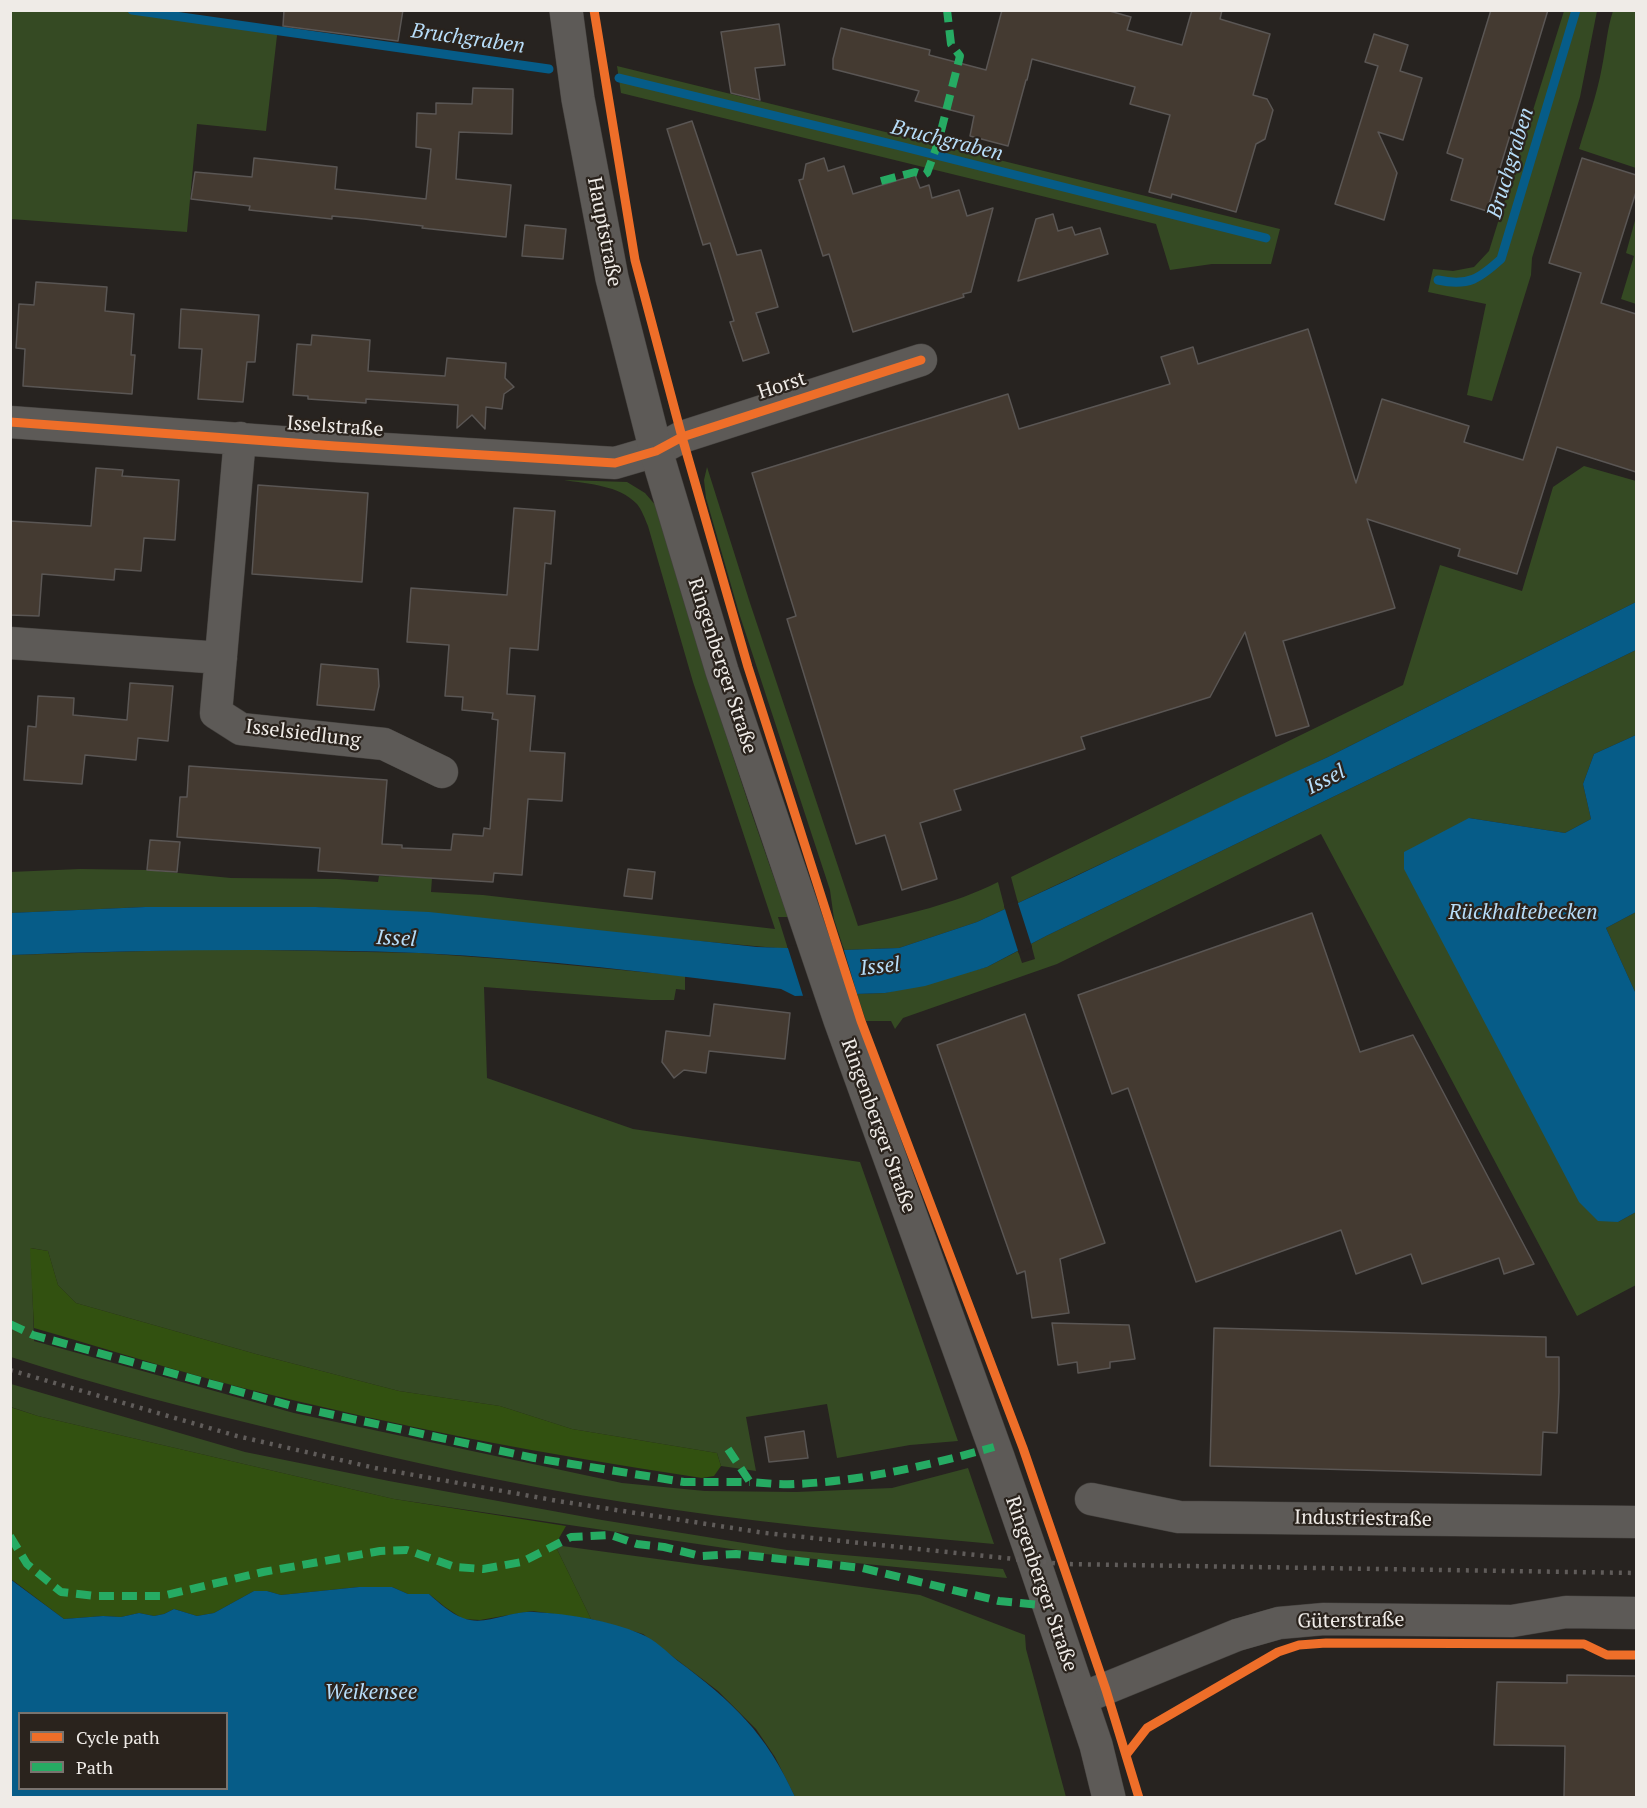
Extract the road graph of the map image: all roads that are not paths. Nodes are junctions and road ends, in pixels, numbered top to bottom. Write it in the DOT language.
graph roads {
  1 [pos="566,10"];
  2 [pos="921,360"];
  3 [pos="10,422"];
  4 [pos="240,438"];
  5 [pos="656,451"];
  6 [pos="10,643"];
  7 [pos="221,658"];
  8 [pos="442,772"];
  9 [pos="1091,1499"];
  10 [pos="1636,1521"];
  11 [pos="1636,1613"];
  12 [pos="1080,1699"];
  13 [pos="1109,1797"];
  1 -- 5 [label="main road, Hauptstraße"];
  2 -- 5 [label="street, Horst"];
  3 -- 4 [label="street, Isselstraße"];
  4 -- 5 [label="street, Isselstraße"];
  4 -- 7 [label="street, Isselsiedlung"];
  5 -- 12 [label="main road, Ringenberger Straße"];
  6 -- 7 [label="street"];
  7 -- 8 [label="street, Isselsiedlung"];
  9 -- 10 [label="street, Industriestraße"];
  11 -- 12 [label="street, Güterstraße"];
  12 -- 13 [label="main road, Ringenberger Straße"];
}
